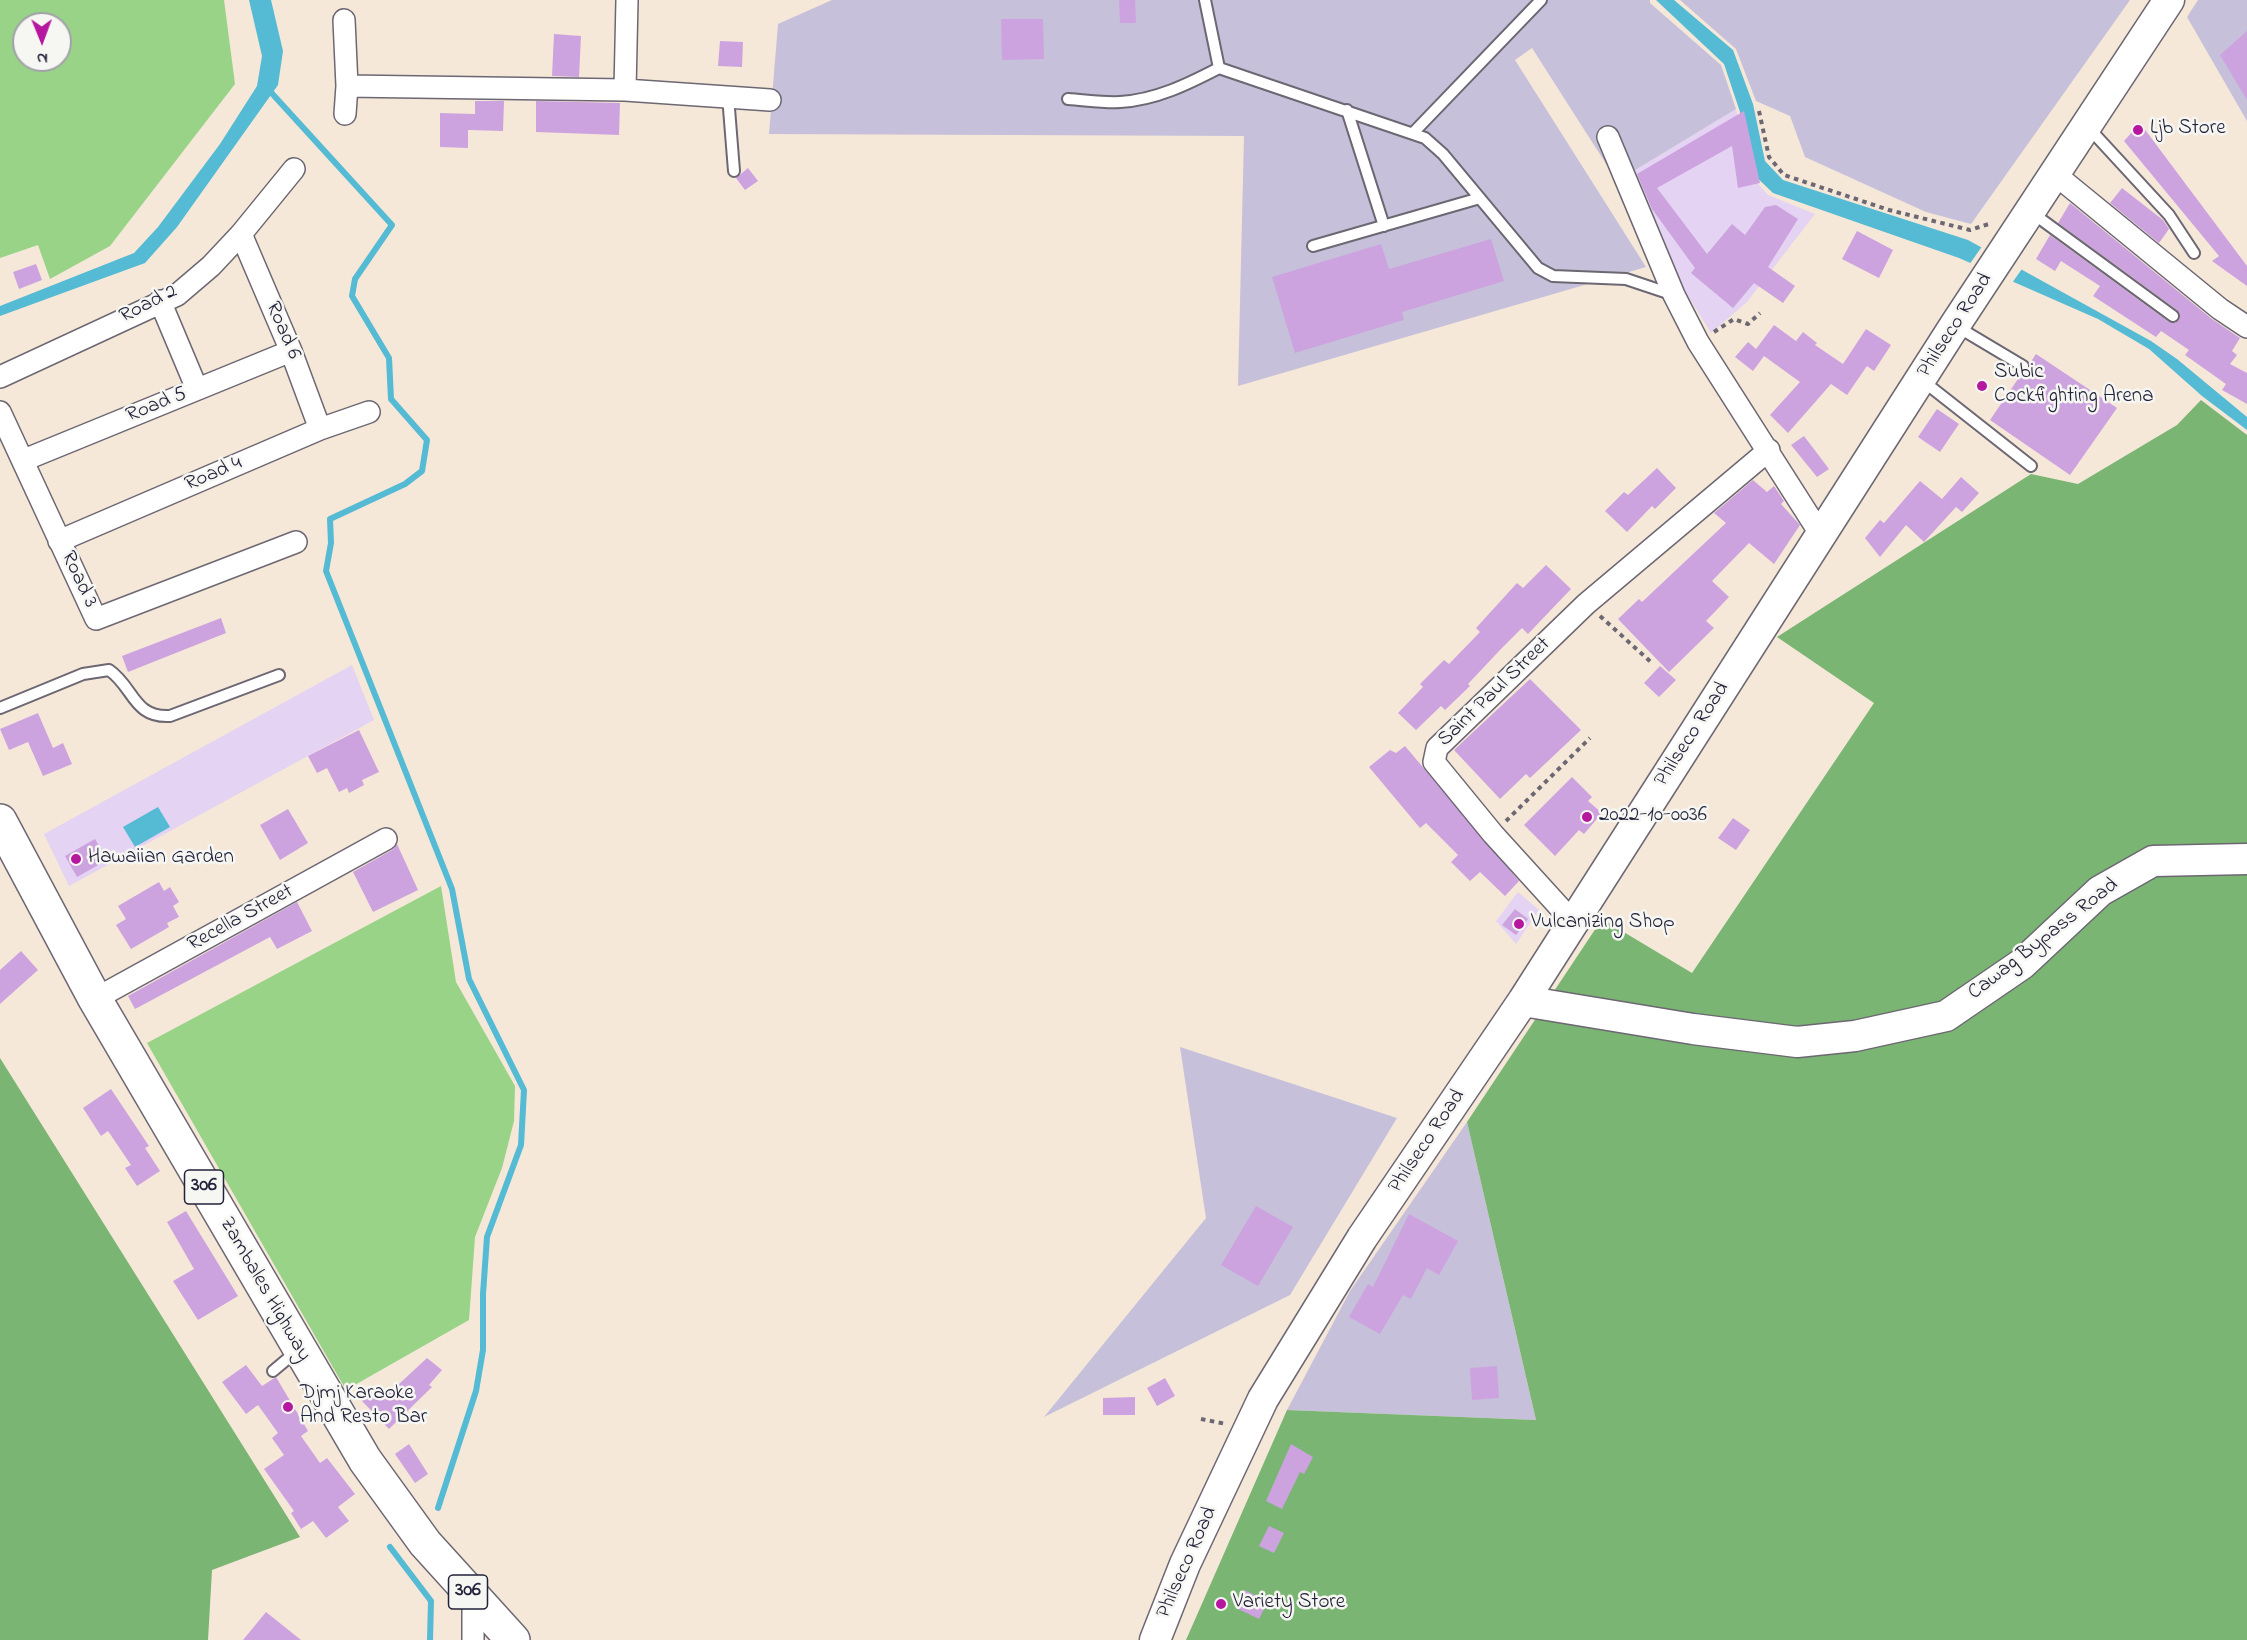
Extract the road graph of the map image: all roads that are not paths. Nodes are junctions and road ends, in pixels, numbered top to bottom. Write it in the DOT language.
graph roads {
  1 [pos="627,0"];
  2 [pos="1205,0"];
  3 [pos="1541,0"];
  4 [pos="2169,0"];
  5 [pos="344,20"];
  6 [pos="1219,68"];
  7 [pos="347,86"];
  8 [pos="625,90"];
  9 [pos="728,96"];
  10 [pos="1068,99"];
  11 [pos="770,100"];
  12 [pos="1347,110"];
  13 [pos="345,114"];
  14 [pos="2087,126"];
  15 [pos="1413,133"];
  16 [pos="1608,137"];
  17 [pos="294,169"];
  18 [pos="734,171"];
  19 [pos="2056,175"];
  20 [pos="1480,198"];
  21 [pos="2031,212"];
  22 [pos="1384,226"];
  23 [pos="241,234"];
  24 [pos="1313,246"];
  25 [pos="2194,253"];
  26 [pos="1674,295"];
  27 [pos="160,301"];
  28 [pos="1963,314"];
  29 [pos="2173,316"];
  30 [pos="2247,327"];
  31 [pos="291,351"];
  32 [pos="2023,366"];
  33 [pos="0,377"];
  34 [pos="1921,379"];
  35 [pos="197,389"];
  36 [pos="0,412"];
  37 [pos="369,412"];
  38 [pos="320,429"];
  39 [pos="1769,450"];
  40 [pos="24,460"];
  41 [pos="2031,466"];
  42 [pos="1821,535"];
  43 [pos="59,540"];
  44 [pos="296,542"];
  45 [pos="279,675"];
  46 [pos="0,708"];
  47 [pos="0,821"];
  48 [pos="386,839"];
  49 [pos="2247,859"];
  50 [pos="1573,922"];
  51 [pos="95,999"];
  52 [pos="1523,1001"];
  53 [pos="298,1349"];
  54 [pos="273,1371"];
  55 [pos="473,1598"];
  56 [pos="473,1640"];
  57 [pos="513,1640"];
  58 [pos="1155,1640"];
  1 -- 8 [label="street"];
  2 -- 6 [label="lane"];
  3 -- 15 [label="lane"];
  4 -- 14 [label="street, Philseco Road"];
  5 -- 7 [label="street"];
  6 -- 10 [label="lane"];
  6 -- 12 [label="lane"];
  7 -- 8 [label="street"];
  7 -- 13 [label="street"];
  8 -- 9 [label="street"];
  9 -- 11 [label="street"];
  9 -- 18 [label="lane"];
  12 -- 15 [label="lane"];
  12 -- 22 [label="lane"];
  14 -- 19 [label="street, Philseco Road"];
  14 -- 25 [label="lane"];
  15 -- 20 [label="lane"];
  16 -- 26 [label="street"];
  17 -- 23 [label="street, Road 2"];
  19 -- 21 [label="street, Philseco Road"];
  19 -- 30 [label="street"];
  20 -- 22 [label="lane"];
  20 -- 26 [label="lane"];
  21 -- 28 [label="street, Philseco Road"];
  21 -- 29 [label="lane"];
  22 -- 24 [label="lane"];
  23 -- 27 [label="street, Road 2"];
  23 -- 31 [label="street, Road 6"];
  26 -- 39 [label="street"];
  27 -- 33 [label="street, Road 2"];
  27 -- 35 [label="street"];
  28 -- 32 [label="lane"];
  28 -- 34 [label="street, Philseco Road"];
  31 -- 35 [label="street, Road 5"];
  31 -- 38 [label="street, Road 6"];
  34 -- 41 [label="lane"];
  34 -- 42 [label="street, Philseco Road"];
  35 -- 40 [label="street, Road 5"];
  36 -- 40 [label="street, Road 3"];
  37 -- 38 [label="street, Road 4"];
  38 -- 43 [label="street, Road 4"];
  39 -- 42 [label="street"];
  39 -- 50 [label="street, Saint Paul Street"];
  40 -- 43 [label="street, Road 3"];
  42 -- 50 [label="street, Philseco Road"];
  43 -- 44 [label="street, Road 3"];
  45 -- 46 [label="lane"];
  47 -- 51 [label="main road, Zambales Highway / 306"];
  48 -- 51 [label="street, Recella Street"];
  49 -- 52 [label="street, Cawag Bypass Road"];
  50 -- 52 [label="street, Philseco Road"];
  51 -- 53 [label="main road, Zambales Highway / 306"];
  52 -- 58 [label="street, Philseco Road"];
  53 -- 54 [label="lane"];
  53 -- 55 [label="main road, Zambales Highway / 306"];
  55 -- 56 [label="street"];
  55 -- 57 [label="main road, Zambales Highway / 306"];
}
